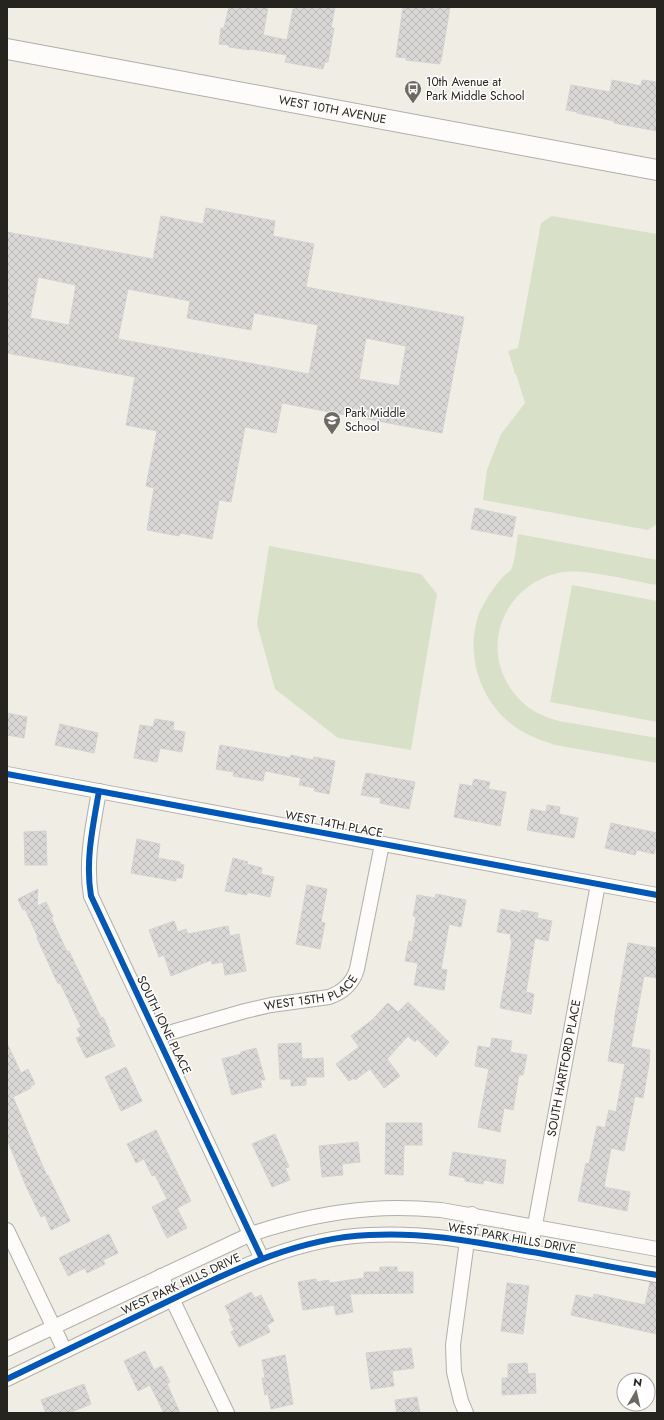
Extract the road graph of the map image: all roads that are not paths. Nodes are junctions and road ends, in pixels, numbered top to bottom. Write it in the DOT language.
graph roads {
  1 [pos="7,49"];
  2 [pos="657,170"];
  3 [pos="7,774"];
  4 [pos="99,791"];
  5 [pos="382,844"];
  6 [pos="598,884"];
  7 [pos="657,895"];
  8 [pos="158,1036"];
  9 [pos="472,1214"];
  10 [pos="535,1226"];
  11 [pos="7,1230"];
  12 [pos="251,1234"];
  13 [pos="467,1241"];
  14 [pos="657,1249"];
  15 [pos="530,1252"];
  16 [pos="262,1259"];
  17 [pos="657,1275"];
  18 [pos="161,1276"];
  19 [pos="173,1299"];
  20 [pos="53,1327"];
  21 [pos="7,1349"];
  22 [pos="65,1351"];
  23 [pos="7,1379"];
  24 [pos="227,1413"];
  25 [pos="466,1413"];
  1 -- 2 [label="main road, WEST 10TH AVENUE"];
  3 -- 4 [label="street, WEST 14TH PLACE"];
  4 -- 5 [label="street, WEST 14TH PLACE"];
  4 -- 8 [label="street, SOUTH IONE PLACE"];
  5 -- 6 [label="street, WEST 14TH PLACE"];
  5 -- 8 [label="street, WEST 15TH PLACE"];
  6 -- 7 [label="street, WEST 14TH PLACE"];
  6 -- 10 [label="street, SOUTH HARTFORD PLACE"];
  8 -- 12 [label="street, SOUTH IONE PLACE"];
  9 -- 10 [label="street, WEST PARK HILLS DRIVE"];
  9 -- 12 [label="street, WEST PARK HILLS DRIVE"];
  9 -- 13 [label="street"];
  10 -- 14 [label="street, WEST PARK HILLS DRIVE"];
  10 -- 15 [label="street, SOUTH HARTFORD PLACE"];
  11 -- 20 [label="street"];
  12 -- 16 [label="street, SOUTH IONE PLACE"];
  12 -- 18 [label="street, WEST PARK HILLS DRIVE"];
  13 -- 15 [label="street, WEST PARK HILLS DRIVE"];
  13 -- 16 [label="street, WEST PARK HILLS DRIVE"];
  13 -- 25 [label="street"];
  15 -- 17 [label="street, WEST PARK HILLS DRIVE"];
  16 -- 19 [label="street, WEST PARK HILLS DRIVE"];
  18 -- 19 [label="street"];
  18 -- 20 [label="street, WEST PARK HILLS DRIVE"];
  19 -- 22 [label="street, WEST PARK HILLS DRIVE"];
  19 -- 24 [label="street"];
  20 -- 21 [label="street, WEST PARK HILLS DRIVE"];
  20 -- 22 [label="street"];
  22 -- 23 [label="street, WEST PARK HILLS DRIVE"];
}
